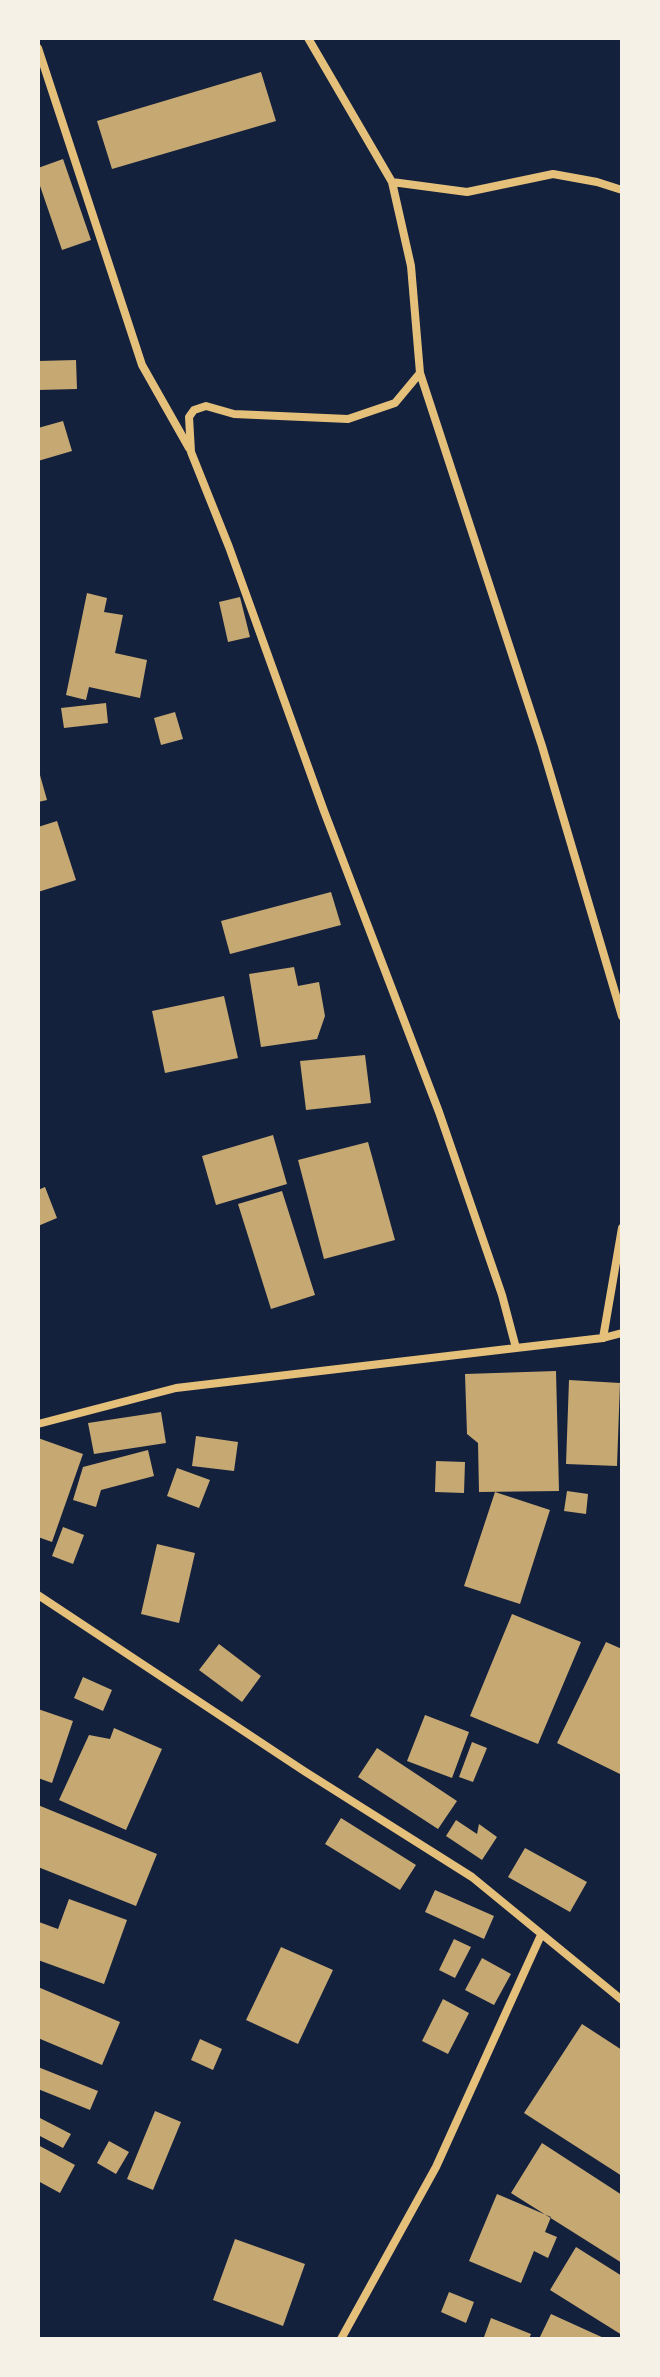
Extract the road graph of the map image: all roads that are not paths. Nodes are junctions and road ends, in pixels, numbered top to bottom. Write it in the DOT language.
graph roads {
  1 [pos="308,38"];
  2 [pos="38,48"];
  3 [pos="392,182"];
  4 [pos="622,190"];
  5 [pos="420,373"];
  6 [pos="191,452"];
  7 [pos="622,1016"];
  8 [pos="622,1228"];
  9 [pos="622,1333"];
  10 [pos="603,1338"];
  11 [pos="516,1348"];
  12 [pos="38,1424"];
  13 [pos="38,1595"];
  14 [pos="541,1935"];
  15 [pos="622,2000"];
  16 [pos="341,2339"];
  1 -- 3 [label="street"];
  2 -- 6 [label="street"];
  3 -- 4 [label="street"];
  3 -- 5 [label="street"];
  5 -- 6 [label="street"];
  5 -- 7 [label="street"];
  6 -- 11 [label="street"];
  8 -- 10 [label="street"];
  9 -- 10 [label="street"];
  10 -- 11 [label="street"];
  11 -- 12 [label="street"];
  13 -- 14 [label="street"];
  14 -- 15 [label="street"];
  14 -- 16 [label="street"];
}
